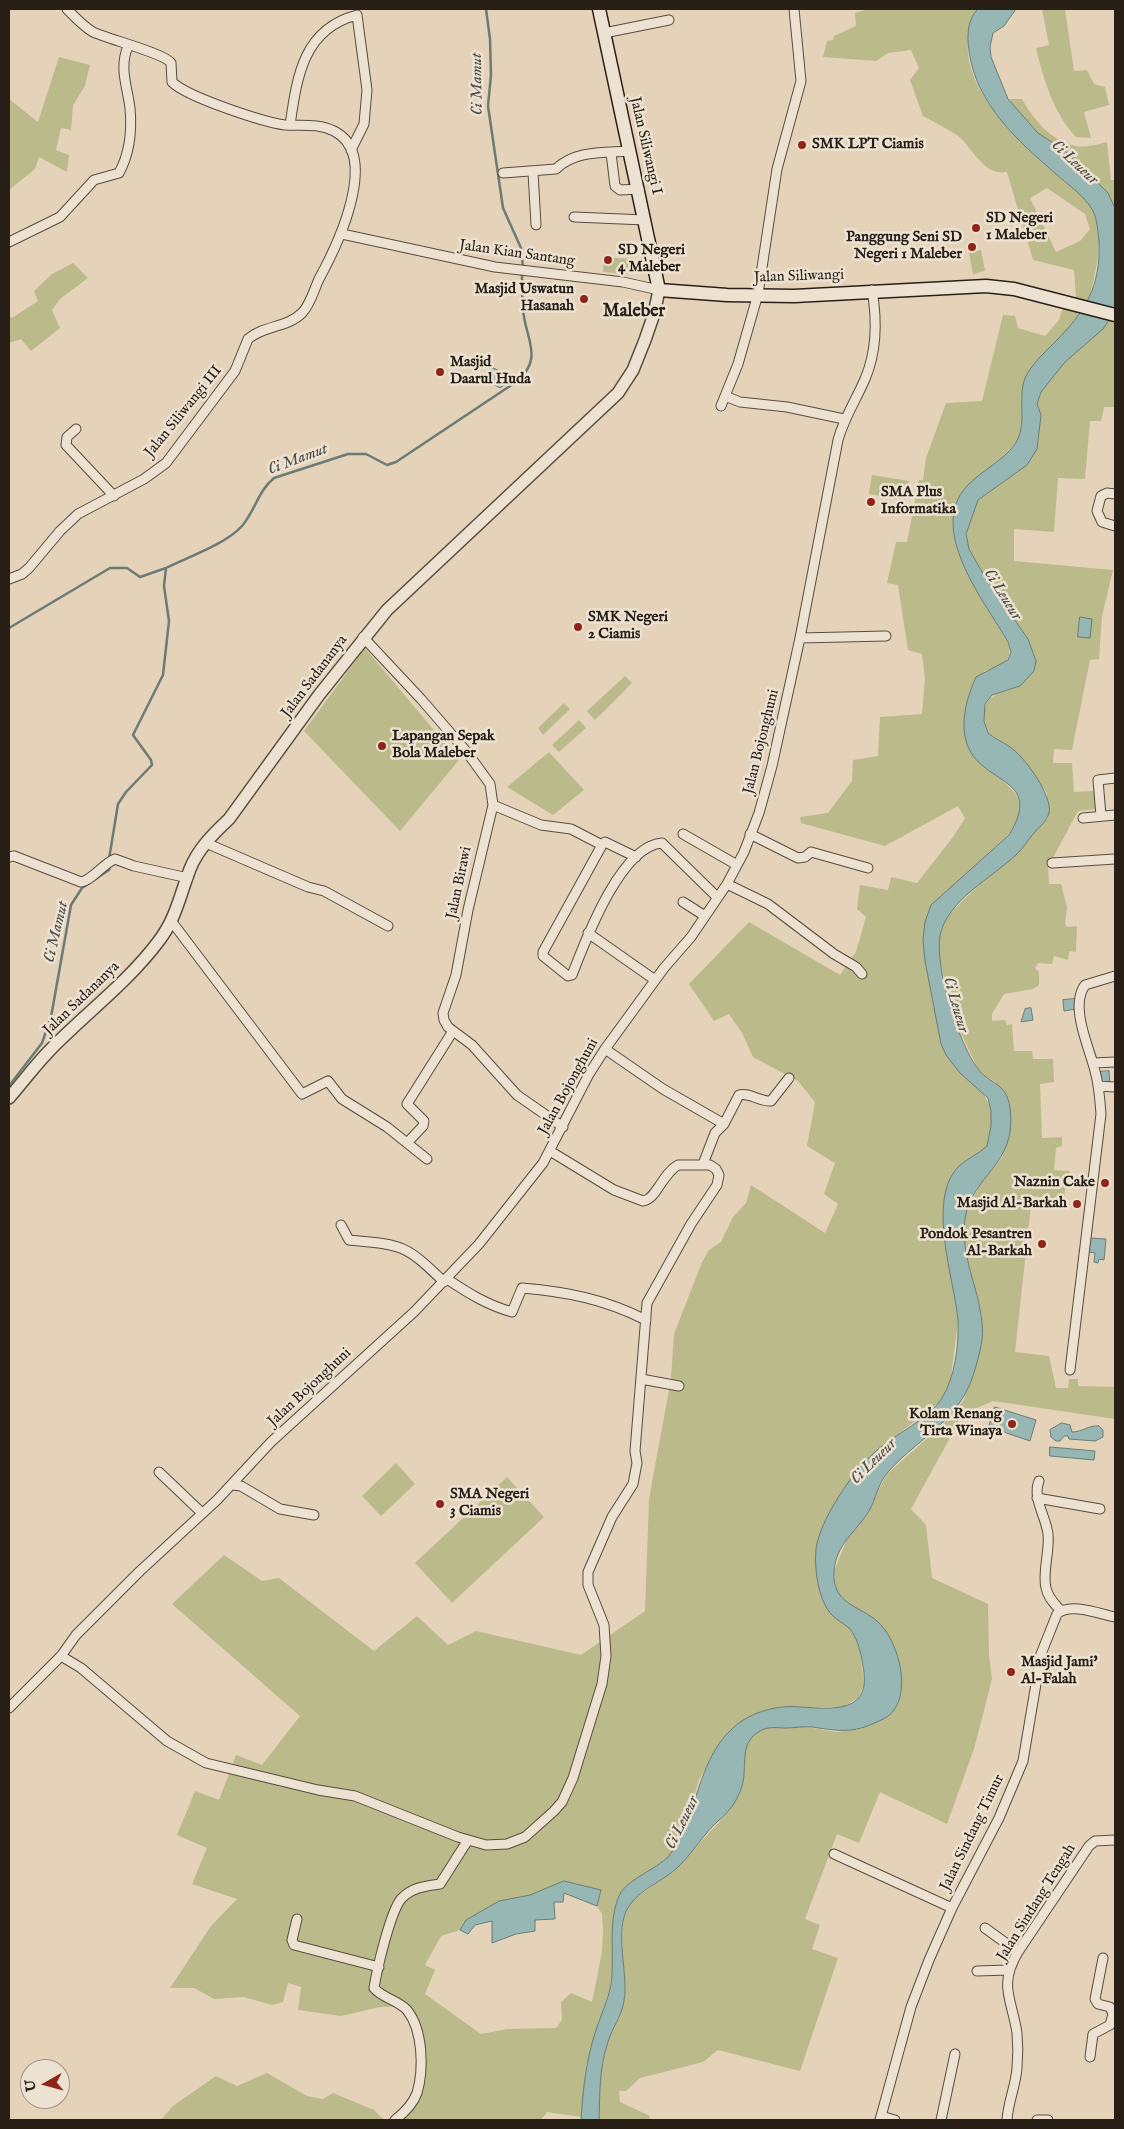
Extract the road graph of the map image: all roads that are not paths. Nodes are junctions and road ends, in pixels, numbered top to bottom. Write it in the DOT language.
graph roads {
  1 [pos="67,9"];
  2 [pos="599,9"];
  3 [pos="794,9"];
  4 [pos="669,20"];
  5 [pos="604,34"];
  6 [pos="128,46"];
  7 [pos="290,125"];
  8 [pos="350,150"];
  9 [pos="630,151"];
  10 [pos="611,153"];
  11 [pos="533,172"];
  12 [pos="503,173"];
  13 [pos="639,189"];
  14 [pos="574,217"];
  15 [pos="645,220"];
  16 [pos="536,225"];
  17 [pos="342,234"];
  18 [pos="9,242"];
  19 [pos="659,290"];
  20 [pos="872,290"];
  21 [pos="758,294"];
  22 [pos="1115,315"];
  23 [pos="725,396"];
  24 [pos="721,406"];
  25 [pos="844,419"];
  26 [pos="76,429"];
  27 [pos="1115,494"];
  28 [pos="114,496"];
  29 [pos="1115,526"];
  30 [pos="9,579"];
  31 [pos="886,636"];
  32 [pos="363,637"];
  33 [pos="800,638"];
  34 [pos="1115,778"];
  35 [pos="493,805"];
  36 [pos="1115,815"];
  37 [pos="1101,816"];
  38 [pos="1083,818"];
  39 [pos="683,834"];
  40 [pos="750,834"];
  41 [pos="206,843"];
  42 [pos="602,845"];
  43 [pos="9,857"];
  44 [pos="636,858"];
  45 [pos="1115,859"];
  46 [pos="1052,863"];
  47 [pos="737,865"];
  48 [pos="868,868"];
  49 [pos="188,878"];
  50 [pos="727,884"];
  51 [pos="717,897"];
  52 [pos="683,902"];
  53 [pos="705,916"];
  54 [pos="172,922"];
  55 [pos="388,926"];
  56 [pos="588,933"];
  57 [pos="862,974"];
  58 [pos="1115,976"];
  59 [pos="655,980"];
  60 [pos="452,1031"];
  61 [pos="605,1049"];
  62 [pos="1115,1062"];
  63 [pos="1093,1063"];
  64 [pos="788,1078"];
  65 [pos="1098,1086"];
  66 [pos="1115,1087"];
  67 [pos="9,1098"];
  68 [pos="724,1124"];
  69 [pos="563,1127"];
  70 [pos="407,1143"];
  71 [pos="550,1151"];
  72 [pos="427,1158"];
  73 [pos="703,1164"];
  74 [pos="341,1225"];
  75 [pos="446,1280"];
  76 [pos="646,1320"];
  77 [pos="1070,1370"];
  78 [pos="641,1378"];
  79 [pos="678,1386"];
  80 [pos="158,1472"];
  81 [pos="1039,1481"];
  82 [pos="232,1485"];
  83 [pos="1037,1498"];
  84 [pos="1100,1509"];
  85 [pos="202,1512"];
  86 [pos="314,1515"];
  87 [pos="1061,1611"];
  88 [pos="1115,1617"];
  89 [pos="61,1656"];
  90 [pos="9,1708"];
  91 [pos="468,1840"];
  92 [pos="1115,1840"];
  93 [pos="834,1854"];
  94 [pos="952,1908"];
  95 [pos="297,1919"];
  96 [pos="985,1928"];
  97 [pos="1018,1952"];
  98 [pos="1102,1958"];
  99 [pos="379,1967"];
  100 [pos="1009,1970"];
  101 [pos="977,1971"];
  102 [pos="1114,2022"];
  103 [pos="955,2054"];
  104 [pos="1090,2057"];
  105 [pos="880,2118"];
  106 [pos="395,2120"];
  107 [pos="895,2120"];
  108 [pos="941,2120"];
  109 [pos="1007,2120"];
  110 [pos="1038,2120"];
  111 [pos="1048,2120"];
  1 -- 6 [label="street"];
  2 -- 5 [label="main road, Jalan Siliwangi I"];
  3 -- 21 [label="street"];
  4 -- 5 [label="street"];
  5 -- 9 [label="main road, Jalan Siliwangi I"];
  6 -- 7 [label="street"];
  6 -- 18 [label="street"];
  7 -- 8 [label="street"];
  7 -- 8 [label="street"];
  8 -- 17 [label="street, Jalan Siliwangi III"];
  9 -- 10 [label="street"];
  9 -- 13 [label="main road, Jalan Siliwangi I"];
  10 -- 11 [label="street"];
  10 -- 13 [label="street"];
  11 -- 12 [label="street"];
  11 -- 16 [label="street"];
  13 -- 15 [label="main road, Jalan Siliwangi I"];
  14 -- 15 [label="street"];
  15 -- 19 [label="main road, Jalan Siliwangi I"];
  17 -- 19 [label="street, Jalan Kian Santang"];
  17 -- 28 [label="street, Jalan Siliwangi III"];
  19 -- 21 [label="main road, Jalan Siliwangi"];
  19 -- 32 [label="street, Jalan Sadananya"];
  20 -- 21 [label="main road, Jalan Siliwangi"];
  20 -- 22 [label="main road, Jalan Siliwangi"];
  20 -- 25 [label="street, Jalan Bojonghuni"];
  21 -- 23 [label="street"];
  23 -- 24 [label="street"];
  23 -- 25 [label="street"];
  25 -- 33 [label="street, Jalan Bojonghuni"];
  26 -- 28 [label="street"];
  27 -- 29 [label="street"];
  28 -- 30 [label="street, Jalan Siliwangi III"];
  31 -- 33 [label="street"];
  32 -- 35 [label="street, Jalan Birawi"];
  32 -- 41 [label="street, Jalan Sadananya"];
  33 -- 40 [label="street, Jalan Bojonghuni"];
  34 -- 37 [label="street"];
  35 -- 42 [label="street"];
  35 -- 60 [label="street, Jalan Birawi"];
  36 -- 37 [label="street"];
  37 -- 38 [label="street"];
  39 -- 47 [label="street"];
  40 -- 47 [label="street, Jalan Bojonghuni"];
  40 -- 48 [label="street"];
  41 -- 49 [label="street, Jalan Sadananya"];
  41 -- 55 [label="street"];
  42 -- 44 [label="street"];
  42 -- 56 [label="street"];
  43 -- 49 [label="street"];
  44 -- 51 [label="street"];
  44 -- 56 [label="street"];
  45 -- 46 [label="street"];
  47 -- 50 [label="street, Jalan Bojonghuni"];
  49 -- 54 [label="street, Jalan Sadananya"];
  50 -- 51 [label="street, Jalan Bojonghuni"];
  50 -- 57 [label="street"];
  51 -- 53 [label="street, Jalan Bojonghuni"];
  52 -- 53 [label="street"];
  53 -- 59 [label="street, Jalan Bojonghuni"];
  54 -- 67 [label="street, Jalan Sadananya"];
  54 -- 70 [label="street"];
  56 -- 59 [label="street"];
  58 -- 63 [label="street"];
  59 -- 61 [label="street, Jalan Bojonghuni"];
  60 -- 69 [label="street"];
  60 -- 70 [label="street"];
  61 -- 68 [label="street"];
  61 -- 69 [label="street, Jalan Bojonghuni"];
  62 -- 63 [label="street"];
  63 -- 65 [label="street"];
  64 -- 68 [label="street"];
  65 -- 66 [label="street"];
  65 -- 77 [label="street"];
  68 -- 73 [label="street"];
  69 -- 71 [label="street, Jalan Bojonghuni"];
  70 -- 72 [label="street"];
  71 -- 73 [label="street"];
  71 -- 75 [label="street, Jalan Bojonghuni"];
  73 -- 76 [label="street"];
  74 -- 75 [label="street"];
  75 -- 76 [label="street"];
  75 -- 82 [label="street, Jalan Bojonghuni"];
  76 -- 78 [label="street"];
  78 -- 79 [label="street"];
  78 -- 91 [label="street"];
  80 -- 85 [label="street"];
  81 -- 83 [label="street"];
  82 -- 85 [label="street, Jalan Bojonghuni"];
  82 -- 86 [label="street"];
  83 -- 84 [label="street"];
  83 -- 87 [label="street"];
  85 -- 89 [label="street, Jalan Bojonghuni"];
  87 -- 88 [label="street"];
  87 -- 94 [label="street, Jalan Sindang Timur"];
  89 -- 90 [label="street, Jalan Bojonghuni"];
  89 -- 91 [label="street"];
  91 -- 99 [label="street"];
  92 -- 97 [label="street, Jalan Sindang Tengah"];
  93 -- 94 [label="street"];
  94 -- 105 [label="street, Jalan Sindang Timur"];
  95 -- 99 [label="street"];
  96 -- 97 [label="street"];
  97 -- 100 [label="street, Jalan Sindang Tengah"];
  98 -- 102 [label="street"];
  99 -- 106 [label="street"];
  100 -- 101 [label="street"];
  100 -- 109 [label="street, Jalan Sindang Tengah"];
  102 -- 104 [label="street"];
  103 -- 108 [label="street"];
  105 -- 107 [label="street"];
  110 -- 111 [label="street"];
}
